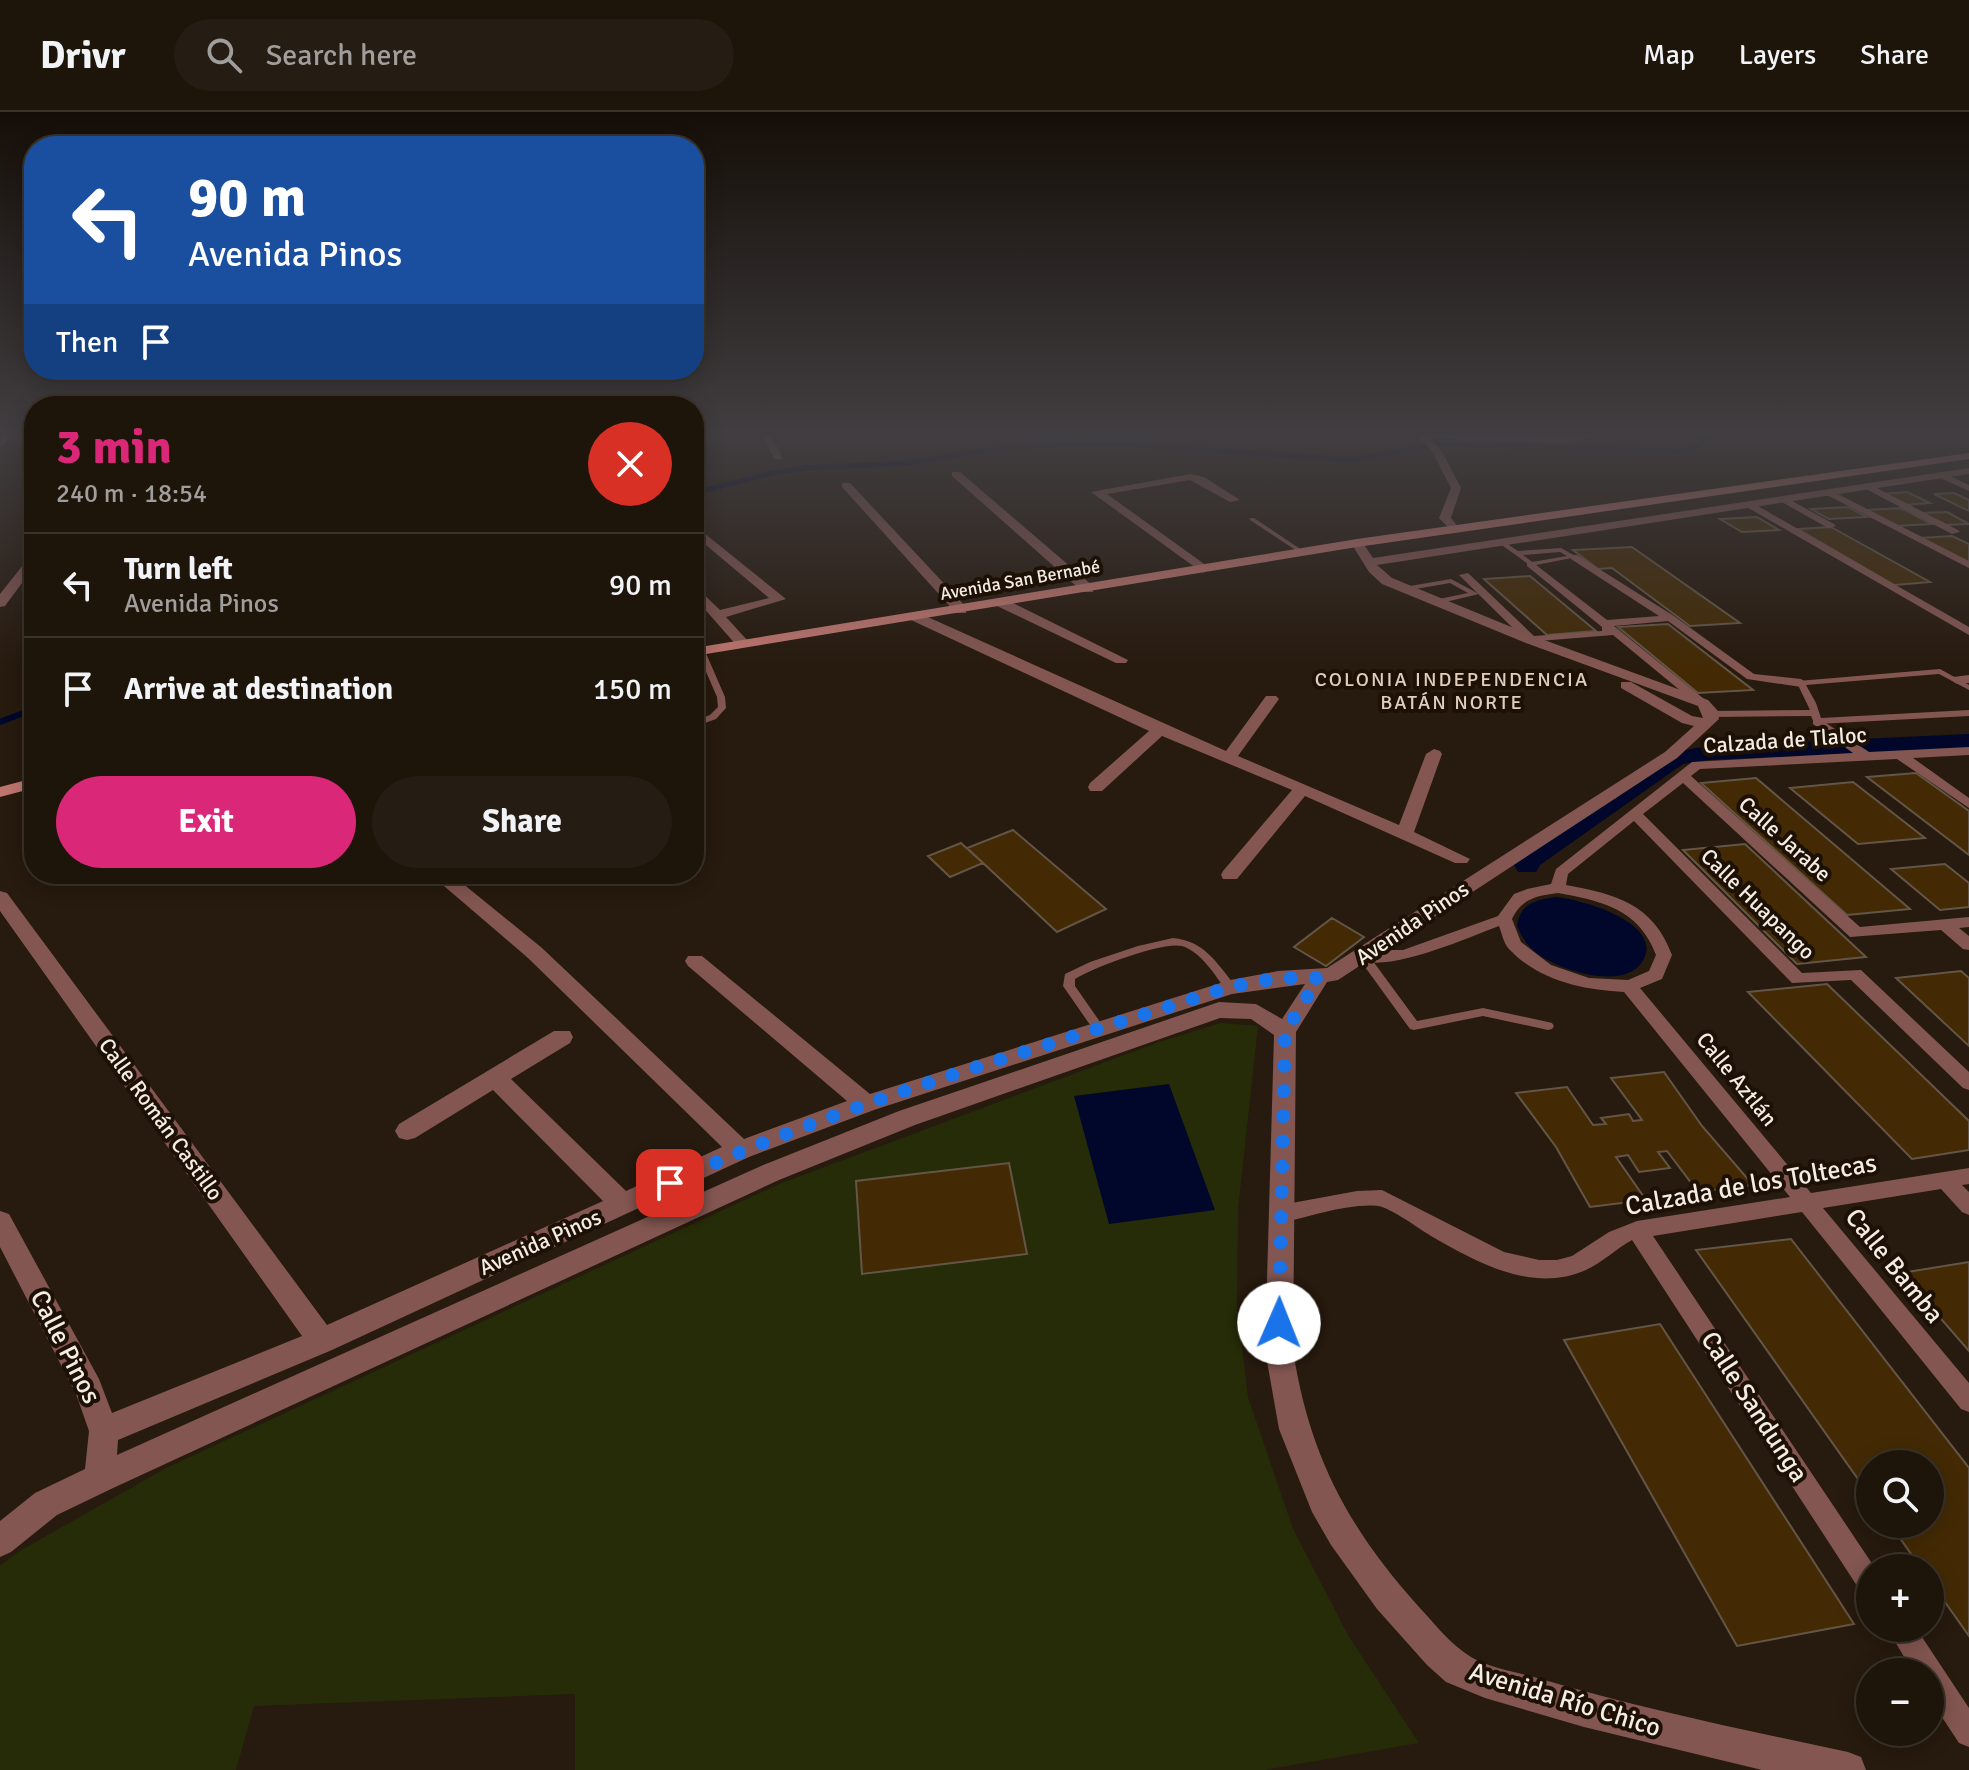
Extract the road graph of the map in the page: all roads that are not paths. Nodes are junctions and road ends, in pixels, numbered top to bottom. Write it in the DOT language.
graph roads {
  1 [pos="871,512"];
  2 [pos="1000,512"];
  3 [pos="1125,512"];
  4 [pos="1447,512"];
  5 [pos="1565,512"];
  6 [pos="1694,512"];
  7 [pos="1762,512"];
  8 [pos="1807,512"];
  9 [pos="1867,512"];
  10 [pos="1917,512"];
  11 [pos="1252,519"];
  12 [pos="1831,526"];
  13 [pos="1453,528"];
  14 [pos="1955,532"];
  15 [pos="704,537"];
  16 [pos="1501,542"];
  17 [pos="1357,543"];
  18 [pos="1302,552"];
  19 [pos="1518,553"];
  20 [pos="1574,557"];
  21 [pos="1531,564"];
  22 [pos="1969,565"];
  23 [pos="1372,566"];
  24 [pos="24,569"];
  25 [pos="1203,569"];
  26 [pos="24,574"];
  27 [pos="1464,575"];
  28 [pos="0,576"];
  29 [pos="1088,589"];
  30 [pos="1404,589"];
  31 [pos="704,600"];
  32 [pos="1437,602"];
  33 [pos="0,603"];
  34 [pos="1002,603"];
  35 [pos="961,610"];
  36 [pos="717,615"];
  37 [pos="916,617"];
  38 [pos="1670,618"];
  39 [pos="1607,623"];
  40 [pos="1969,632"];
  41 [pos="1531,640"];
  42 [pos="743,644"];
  43 [pos="704,651"];
  44 [pos="1121,660"];
  45 [pos="704,664"];
  46 [pos="1963,680"];
  47 [pos="1801,683"];
  48 [pos="1969,688"];
  49 [pos="1271,699"];
  50 [pos="1969,713"];
  51 [pos="1706,714"];
  52 [pos="1815,717"];
  53 [pos="704,720"];
  54 [pos="1160,730"];
  55 [pos="1969,751"];
  56 [pos="1434,754"];
  57 [pos="1900,755"];
  58 [pos="1866,756"];
  59 [pos="1229,758"];
  60 [pos="1685,778"];
  61 [pos="24,786"];
  62 [pos="1096,787"];
  63 [pos="1302,788"];
  64 [pos="0,792"];
  65 [pos="1969,804"];
  66 [pos="1636,815"];
  67 [pos="1405,833"];
  68 [pos="1461,859"];
  69 [pos="1230,875"];
  70 [pos="451,884"];
  71 [pos="1558,888"];
  72 [pos="0,897"];
  73 [pos="1504,919"];
  74 [pos="1969,922"];
  75 [pos="1944,924"];
  76 [pos="1969,945"];
  77 [pos="1363,956"];
  78 [pos="695,961"];
  79 [pos="1319,978"];
  80 [pos="1629,986"];
  81 [pos="1230,987"];
  82 [pos="1548,1026"];
  83 [pos="1099,1029"];
  84 [pos="1285,1032"];
  85 [pos="562,1037"];
  86 [pos="495,1077"];
  87 [pos="1969,1083"];
  88 [pos="866,1104"];
  89 [pos="407,1131"];
  90 [pos="740,1150"];
  91 [pos="1969,1176"];
  92 [pos="1945,1180"];
  93 [pos="1807,1203"];
  94 [pos="623,1204"];
  95 [pos="1969,1206"];
  96 [pos="1281,1214"];
  97 [pos="0,1222"];
  98 [pos="1637,1230"];
  99 [pos="322,1341"];
  100 [pos="1969,1401"];
  101 [pos="104,1431"];
  102 [pos="100,1478"];
  103 [pos="0,1541"];
  104 [pos="1856,1562"];
  105 [pos="1944,1696"];
  106 [pos="1969,1733"];
  107 [pos="1848,1770"];
  1 -- 35 [label="street"];
  2 -- 29 [label="street"];
  3 -- 25 [label="street"];
  4 -- 13 [label="street"];
  5 -- 13 [label="main road, Avenida San Bernabé"];
  6 -- 16 [label="street"];
  7 -- 40 [label="street"];
  8 -- 12 [label="street"];
  9 -- 22 [label="street"];
  10 -- 14 [label="street"];
  11 -- 18 [label="lane"];
  13 -- 17 [label="main road, Avenida San Bernabé"];
  15 -- 36 [label="street"];
  16 -- 19 [label="lane"];
  16 -- 23 [label="street"];
  17 -- 18 [label="main road, Avenida San Bernabé"];
  17 -- 23 [label="street"];
  18 -- 25 [label="main road, Avenida San Bernabé"];
  19 -- 20 [label="lane"];
  19 -- 21 [label="lane"];
  20 -- 21 [label="lane"];
  20 -- 38 [label="street"];
  21 -- 39 [label="street"];
  23 -- 30 [label="street"];
  23 -- 51 [label="street"];
  24 -- 28 [label="street"];
  25 -- 29 [label="main road, Avenida San Bernabé"];
  26 -- 33 [label="street"];
  27 -- 41 [label="street"];
  29 -- 34 [label="main road, Avenida San Bernabé"];
  30 -- 32 [label="street"];
  30 -- 32 [label="lane"];
  31 -- 36 [label="street"];
  32 -- 41 [label="street"];
  34 -- 35 [label="main road, Avenida San Bernabé"];
  34 -- 44 [label="street"];
  35 -- 37 [label="main road, Avenida San Bernabé"];
  36 -- 42 [label="street"];
  37 -- 42 [label="main road, Avenida San Bernabé"];
  37 -- 54 [label="street"];
  38 -- 39 [label="street"];
  38 -- 47 [label="street"];
  39 -- 41 [label="street"];
  39 -- 51 [label="street"];
  41 -- 51 [label="street"];
  42 -- 43 [label="main road, Avenida San Bernabé"];
  45 -- 53 [label="lane"];
  46 -- 47 [label="lane"];
  46 -- 48 [label="lane"];
  47 -- 52 [label="lane"];
  49 -- 59 [label="street"];
  50 -- 52 [label="lane"];
  51 -- 52 [label="lane"];
  51 -- 77 [label="street, Avenida Pinos"];
  52 -- 58 [label="street"];
  54 -- 59 [label="street"];
  54 -- 62 [label="street"];
  55 -- 57 [label="street, Calzada de Tlaloc"];
  56 -- 67 [label="street"];
  57 -- 58 [label="street, Calzada de Tlaloc"];
  57 -- 65 [label="street"];
  58 -- 60 [label="street, Calzada de Tlaloc"];
  59 -- 63 [label="street"];
  60 -- 66 [label="street, Calzada de Tlaloc"];
  60 -- 75 [label="street, Calle Jarabe"];
  61 -- 64 [label="main road"];
  63 -- 67 [label="street"];
  63 -- 69 [label="street"];
  66 -- 71 [label="street, Calzada de Tlaloc"];
  66 -- 87 [label="street, Calle Huapango"];
  67 -- 68 [label="street"];
  70 -- 90 [label="street"];
  71 -- 73 [label="street"];
  71 -- 80 [label="street"];
  72 -- 99 [label="street, Calle Román Castillo"];
  73 -- 77 [label="street"];
  73 -- 80 [label="street"];
  74 -- 75 [label="street"];
  75 -- 76 [label="street"];
  77 -- 79 [label="street, Avenida Pinos"];
  77 -- 82 [label="lane"];
  78 -- 88 [label="street"];
  79 -- 81 [label="street, Avenida Pinos"];
  79 -- 84 [label="street"];
  80 -- 93 [label="street, Calle Aztlán"];
  81 -- 83 [label="street, Avenida Pinos"];
  81 -- 83 [label="lane"];
  83 -- 88 [label="street, Avenida Pinos"];
  84 -- 96 [label="street, Avenida Río Chico"];
  84 -- 102 [label="street, Avenida Pinos"];
  85 -- 86 [label="street"];
  86 -- 89 [label="street"];
  86 -- 94 [label="street"];
  88 -- 90 [label="street, Avenida Pinos"];
  90 -- 94 [label="street, Avenida Pinos"];
  91 -- 92 [label="street, Calzada de los Toltecas"];
  92 -- 93 [label="street, Calzada de los Toltecas"];
  92 -- 95 [label="street"];
  93 -- 98 [label="street, Calzada de los Toltecas"];
  93 -- 100 [label="street, Calle Bamba"];
  94 -- 99 [label="street, Avenida Pinos"];
  96 -- 98 [label="street, Calzada de los Toltecas"];
  96 -- 107 [label="street, Avenida Río Chico"];
  97 -- 101 [label="street, Calle Pinos"];
  98 -- 104 [label="street, Calle Sandunga"];
  99 -- 101 [label="street, Avenida Pinos"];
  101 -- 102 [label="street, Calle Pinos"];
  102 -- 103 [label="street, Avenida Pinos"];
  105 -- 106 [label="street"];
}
